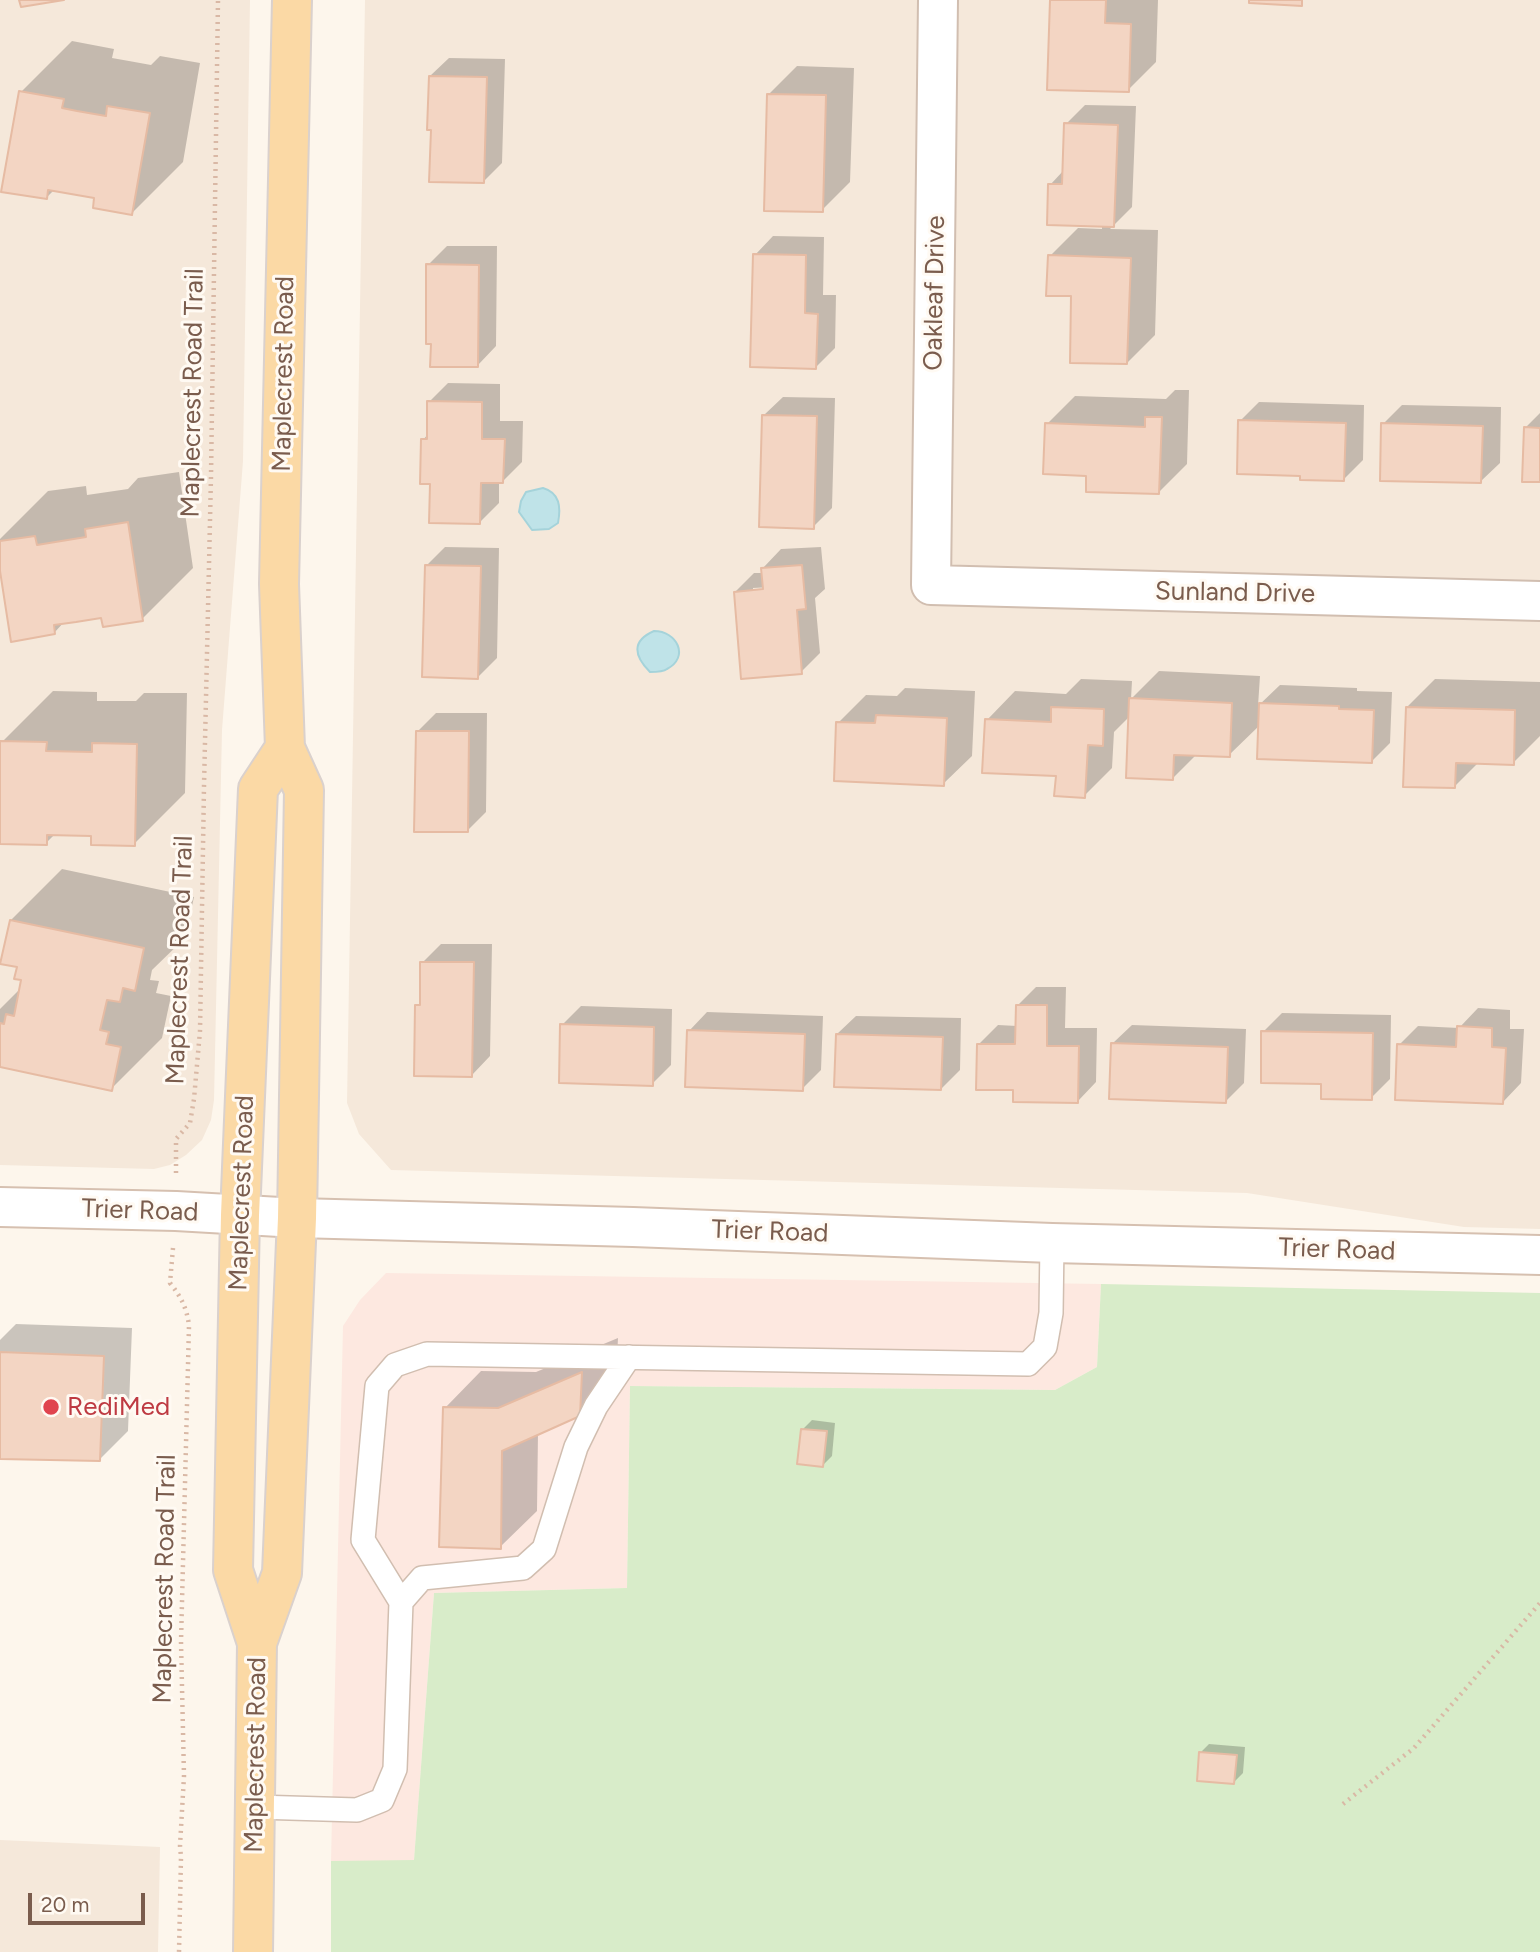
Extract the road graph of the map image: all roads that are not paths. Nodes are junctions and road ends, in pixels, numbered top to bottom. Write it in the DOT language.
graph roads {
  1 [pos="292,0"];
  2 [pos="938,0"];
  3 [pos="931,585"];
  4 [pos="1540,601"];
  5 [pos="285,748"];
  6 [pos="0,1207"];
  7 [pos="240,1215"];
  8 [pos="297,1218"];
  9 [pos="1052,1243"];
  10 [pos="1540,1255"];
  11 [pos="629,1357"];
  12 [pos="401,1602"];
  13 [pos="257,1643"];
  14 [pos="256,1807"];
  15 [pos="253,1952"];
  1 -- 5 [label="main road, Maplecrest Road"];
  2 -- 3 [label="street, Oakleaf Drive"];
  3 -- 4 [label="street, Sunland Drive"];
  5 -- 7 [label="main road, Maplecrest Road"];
  5 -- 8 [label="main road, Maplecrest Road"];
  6 -- 7 [label="street, Trier Road"];
  7 -- 8 [label="street, Trier Road"];
  7 -- 13 [label="main road, Maplecrest Road"];
  8 -- 9 [label="street, Trier Road"];
  8 -- 13 [label="main road, Maplecrest Road"];
  9 -- 10 [label="street, Trier Road"];
  9 -- 11 [label="lane"];
  11 -- 12 [label="lane"];
  11 -- 12 [label="lane"];
  12 -- 14 [label="lane"];
  13 -- 14 [label="main road, Maplecrest Road"];
  14 -- 15 [label="main road, Maplecrest Road"];
}
